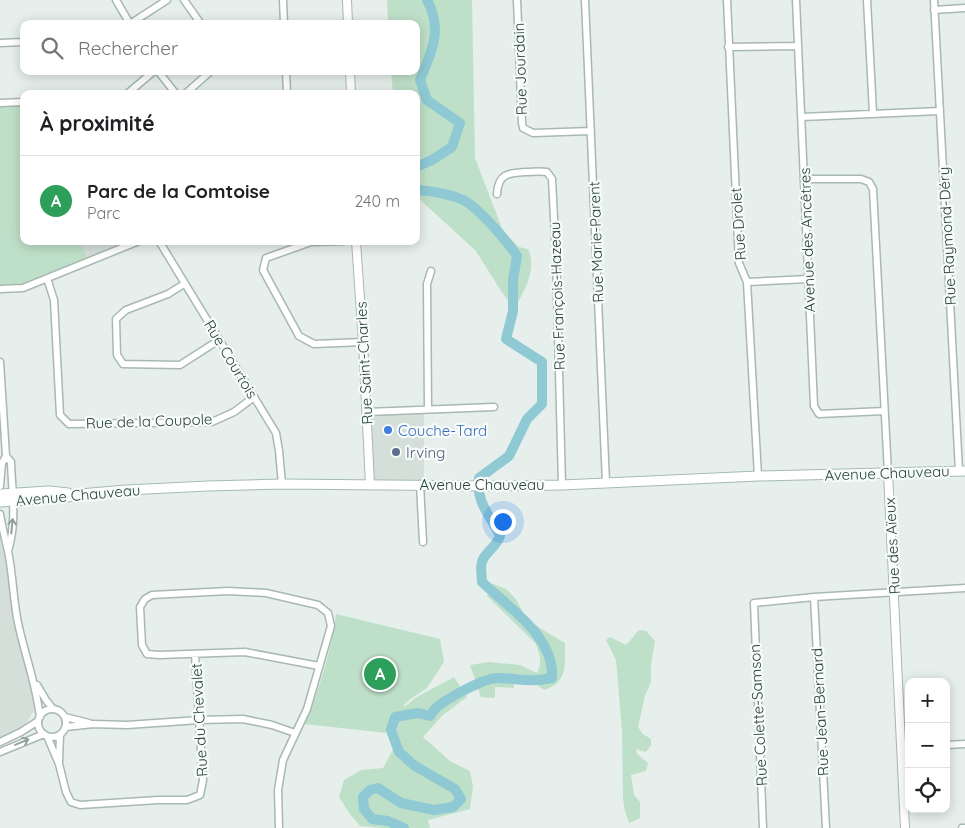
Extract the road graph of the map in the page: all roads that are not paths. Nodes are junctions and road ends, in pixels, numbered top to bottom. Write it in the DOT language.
graph roads {
  1 [pos="116,0"];
  2 [pos="167,0"];
  3 [pos="184,0"];
  4 [pos="283,0"];
  5 [pos="346,0"];
  6 [pos="517,0"];
  7 [pos="585,0"];
  8 [pos="727,0"];
  9 [pos="796,0"];
  10 [pos="867,0"];
  11 [pos="934,0"];
  12 [pos="965,8"];
  13 [pos="934,10"];
  14 [pos="128,20"];
  15 [pos="136,20"];
  16 [pos="198,20"];
  17 [pos="284,20"];
  18 [pos="348,20"];
  19 [pos="20,42"];
  20 [pos="0,43"];
  21 [pos="798,46"];
  22 [pos="728,47"];
  23 [pos="151,75"];
  24 [pos="159,75"];
  25 [pos="206,75"];
  26 [pos="286,75"];
  27 [pos="350,75"];
  28 [pos="132,90"];
  29 [pos="173,90"];
  30 [pos="190,90"];
  31 [pos="287,90"];
  32 [pos="351,90"];
  33 [pos="20,102"];
  34 [pos="0,103"];
  35 [pos="940,111"];
  36 [pos="873,114"];
  37 [pos="802,116"];
  38 [pos="591,131"];
  39 [pos="804,180"];
  40 [pos="497,194"];
  41 [pos="129,245"];
  42 [pos="161,245"];
  43 [pos="303,245"];
  44 [pos="356,245"];
  45 [pos="431,271"];
  46 [pos="47,278"];
  47 [pos="808,279"];
  48 [pos="747,282"];
  49 [pos="184,284"];
  50 [pos="0,289"];
  51 [pos="219,340"];
  52 [pos="364,342"];
  53 [pos="0,362"];
  54 [pos="254,397"];
  55 [pos="494,407"];
  56 [pos="428,409"];
  57 [pos="884,411"];
  58 [pos="367,412"];
  59 [pos="6,456"];
  60 [pos="962,471"];
  61 [pos="888,474"];
  62 [pos="758,476"];
  63 [pos="282,484"];
  64 [pos="420,484"];
  65 [pos="562,484"];
  66 [pos="606,484"];
  67 [pos="370,485"];
  68 [pos="0,486"];
  69 [pos="0,494"];
  70 [pos="13,497"];
  71 [pos="0,502"];
  72 [pos="0,514"];
  73 [pos="423,542"];
  74 [pos="8,550"];
  75 [pos="965,588"];
  76 [pos="894,592"];
  77 [pos="814,597"];
  78 [pos="195,654"];
  79 [pos="319,666"];
  80 [pos="34,680"];
  81 [pos="53,709"];
  82 [pos="65,717"];
  83 [pos="39,718"];
  84 [pos="200,720"];
  85 [pos="93,724"];
  86 [pos="66,727"];
  87 [pos="295,733"];
  88 [pos="905,734"];
  89 [pos="45,735"];
  90 [pos="60,735"];
  91 [pos="0,742"];
  92 [pos="965,744"];
  93 [pos="950,745"];
  94 [pos="0,752"];
  95 [pos="59,764"];
  96 [pos="906,768"];
  97 [pos="280,828"];
  98 [pos="763,828"];
  99 [pos="826,828"];
  100 [pos="906,828"];
  1 -- 14 [label="street"];
  2 -- 15 [label="street"];
  3 -- 16 [label="street"];
  4 -- 17 [label="street"];
  5 -- 18 [label="street"];
  6 -- 38 [label="street, Rue Jourdain"];
  7 -- 38 [label="street, Rue Marie-Parent"];
  8 -- 22 [label="street, Rue Drolet"];
  9 -- 21 [label="street, Avenue des Ancêtres"];
  10 -- 36 [label="street"];
  11 -- 13 [label="street, Rue Raymond-Déry"];
  12 -- 13 [label="street"];
  13 -- 35 [label="street, Rue Raymond-Déry"];
  19 -- 20 [label="street"];
  21 -- 22 [label="street"];
  21 -- 37 [label="street, Avenue des Ancêtres"];
  22 -- 48 [label="street, Rue Drolet"];
  23 -- 28 [label="street"];
  24 -- 29 [label="street"];
  25 -- 30 [label="street"];
  26 -- 31 [label="street"];
  27 -- 32 [label="street"];
  33 -- 34 [label="street"];
  35 -- 36 [label="street"];
  35 -- 60 [label="street, Rue Raymond-Déry"];
  36 -- 37 [label="street"];
  37 -- 39 [label="street, Avenue des Ancêtres"];
  38 -- 66 [label="street, Rue Marie-Parent"];
  39 -- 47 [label="street, Avenue des Ancêtres"];
  39 -- 57 [label="street, Rue des Aïeux"];
  40 -- 65 [label="street, Rue François-Hazeau"];
  41 -- 46 [label="street"];
  42 -- 49 [label="street, Rue Courtois"];
  43 -- 52 [label="street"];
  44 -- 52 [label="street, Rue Saint-Charles"];
  45 -- 56 [label="street"];
  46 -- 50 [label="street"];
  46 -- 54 [label="street, Rue de la Coupole"];
  47 -- 48 [label="street"];
  47 -- 57 [label="street, Avenue des Ancêtres"];
  48 -- 62 [label="street, Rue Drolet"];
  49 -- 51 [label="street, Rue Courtois"];
  49 -- 51 [label="street"];
  51 -- 54 [label="street, Rue Courtois"];
  52 -- 58 [label="street, Rue Saint-Charles"];
  53 -- 59 [label="street"];
  54 -- 63 [label="street, Rue Courtois"];
  55 -- 56 [label="street"];
  56 -- 58 [label="street"];
  57 -- 61 [label="street, Rue des Aïeux"];
  58 -- 67 [label="street, Rue Saint-Charles"];
  59 -- 68 [label="street"];
  59 -- 70 [label="street"];
  60 -- 61 [label="main road, Avenue Chauveau"];
  61 -- 62 [label="main road, Avenue Chauveau"];
  61 -- 76 [label="street, Rue des Aïeux"];
  62 -- 66 [label="main road, Avenue Chauveau"];
  63 -- 67 [label="main road, Avenue Chauveau"];
  63 -- 70 [label="main road, Avenue Chauveau"];
  64 -- 65 [label="main road, Avenue Chauveau"];
  64 -- 67 [label="main road, Avenue Chauveau"];
  64 -- 73 [label="street"];
  65 -- 66 [label="main road, Avenue Chauveau"];
  69 -- 70 [label="main road"];
  70 -- 71 [label="main road, Avenue Chauveau"];
  74 -- 70 [label="street, one-way"];
  72 -- 74 [label="street"];
  74 -- 80 [label="street"];
  75 -- 76 [label="street"];
  76 -- 77 [label="street"];
  76 -- 88 [label="street, Rue des Aïeux"];
  77 -- 98 [label="street, Rue Colette-Samson"];
  77 -- 99 [label="street, Rue Jean-Bernard"];
  78 -- 79 [label="street"];
  78 -- 79 [label="street"];
  78 -- 84 [label="street, Rue du Chevalet"];
  79 -- 87 [label="street"];
  80 -- 81 [label="street"];
  80 -- 83 [label="street"];
  81 -- 82 [label="street"];
  81 -- 83 [label="street"];
  82 -- 85 [label="street"];
  82 -- 86 [label="street"];
  83 -- 89 [label="street"];
  83 -- 91 [label="street"];
  84 -- 85 [label="street"];
  84 -- 87 [label="street"];
  84 -- 95 [label="street, Rue du Chevalet"];
  85 -- 86 [label="street"];
  86 -- 90 [label="street"];
  87 -- 97 [label="street"];
  89 -- 90 [label="street"];
  94 -- 89 [label="street, one-way"];
  89 -- 95 [label="street, Rue du Chevalet"];
  90 -- 95 [label="street, Rue du Chevalet"];
  92 -- 93 [label="street"];
  96 -- 100 [label="street, Rue des Aïeux"];
}
